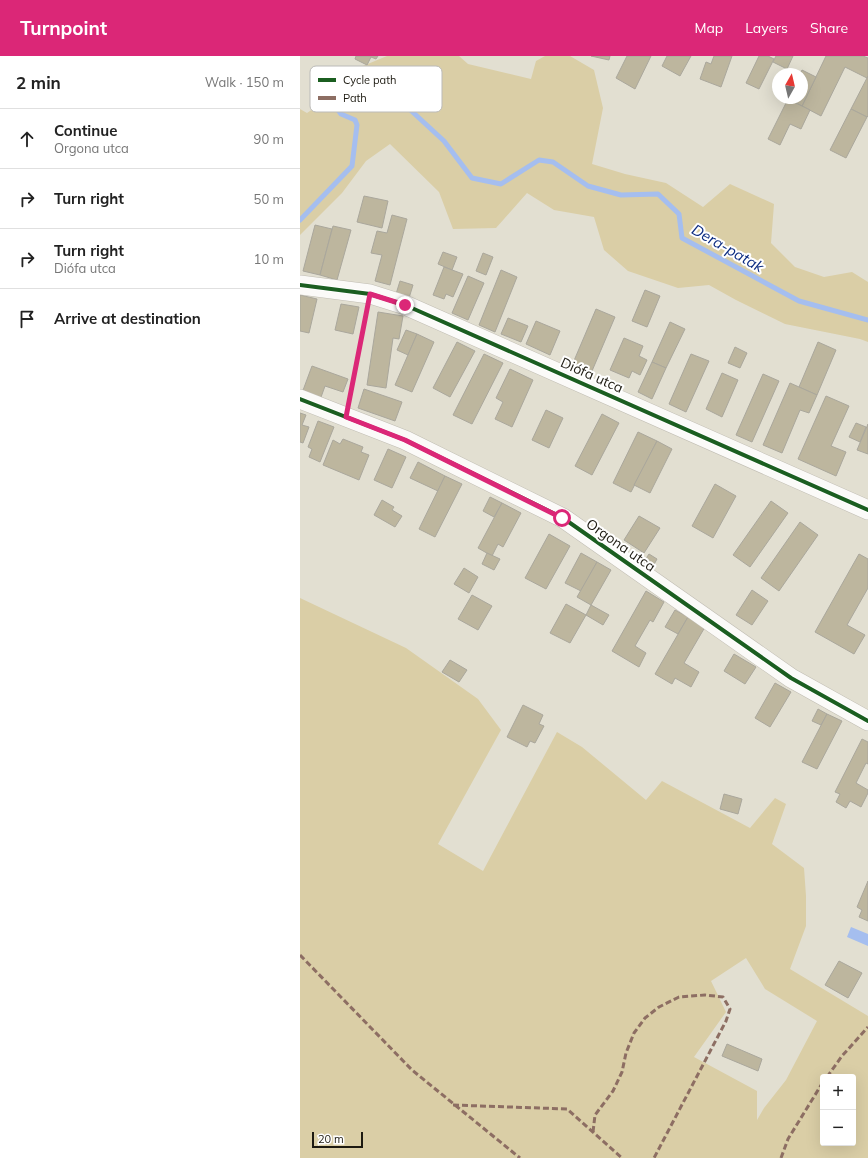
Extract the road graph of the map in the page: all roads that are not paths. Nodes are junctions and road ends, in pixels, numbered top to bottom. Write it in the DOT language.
graph roads {
  1 [pos="300,285"];
  2 [pos="300,399"];
  3 [pos="868,510"];
  4 [pos="868,721"];
  1 -- 3 [label="street, Diófa utca"];
  2 -- 4 [label="street, Orgona utca"];
}
